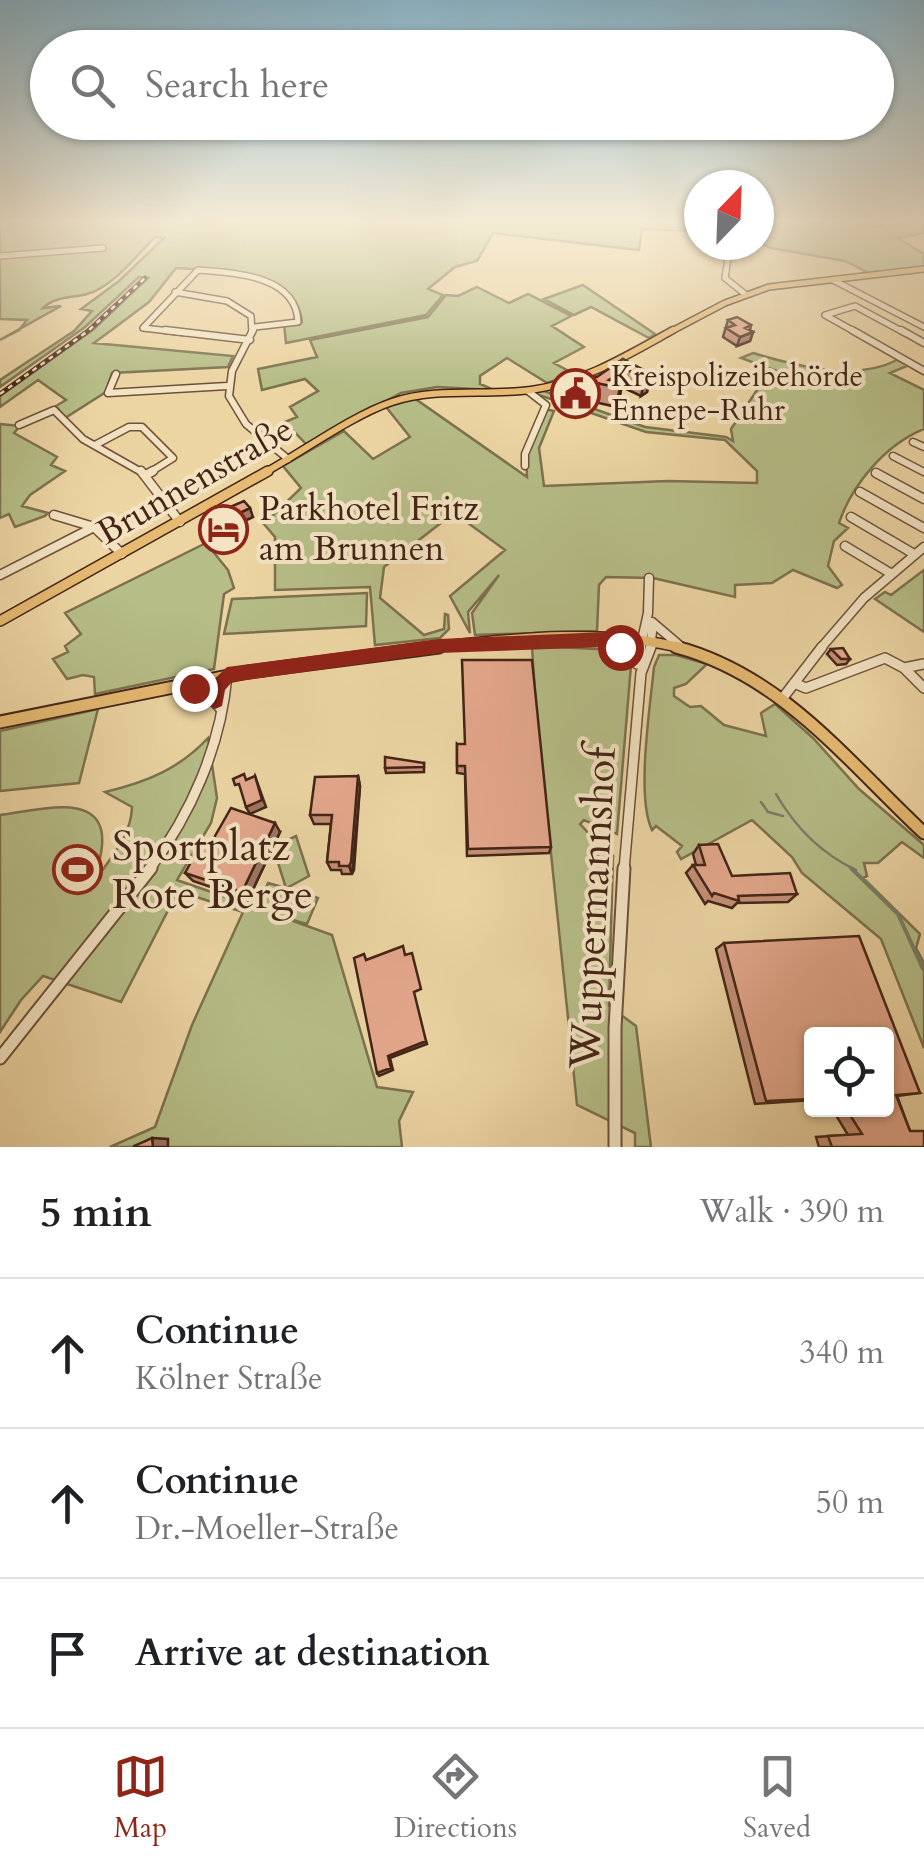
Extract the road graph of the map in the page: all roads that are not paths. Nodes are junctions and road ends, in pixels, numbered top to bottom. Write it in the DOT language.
graph roads {
  1 [pos="194,274"];
  2 [pos="219,274"];
  3 [pos="726,274"];
  4 [pos="887,274"];
  5 [pos="833,280"];
  6 [pos="175,292"];
  7 [pos="745,294"];
  8 [pos="255,327"];
  9 [pos="924,333"];
  10 [pos="250,340"];
  11 [pos="924,371"];
  12 [pos="116,374"];
  13 [pos="228,386"];
  14 [pos="528,391"];
  15 [pos="19,425"];
  16 [pos="914,442"];
  17 [pos="94,445"];
  18 [pos="924,447"];
  19 [pos="892,456"];
  20 [pos="288,459"];
  21 [pos="525,466"];
  22 [pos="924,472"];
  23 [pos="876,473"];
  24 [pos="146,476"];
  25 [pos="860,492"];
  26 [pos="924,499"];
  27 [pos="54,515"];
  28 [pos="850,517"];
  29 [pos="180,522"];
  30 [pos="94,527"];
  31 [pos="924,528"];
  32 [pos="845,546"];
  33 [pos="924,547"];
  34 [pos="122,554"];
  35 [pos="914,554"];
  36 [pos="890,573"];
  37 [pos="0,575"];
  38 [pos="649,578"];
  39 [pos="650,618"];
  40 [pos="0,621"];
  41 [pos="607,639"];
  42 [pos="646,642"];
  43 [pos="690,651"];
  44 [pos="924,664"];
  45 [pos="639,668"];
  46 [pos="904,668"];
  47 [pos="227,675"];
  48 [pos="794,683"];
  49 [pos="171,685"];
  50 [pos="924,688"];
  51 [pos="782,699"];
  52 [pos="218,704"];
  53 [pos="0,722"];
  54 [pos="924,833"];
  55 [pos="0,1058"];
  56 [pos="615,1147"];
  1 -- 6 [label="street"];
  2 -- 8 [label="street"];
  3 -- 7 [label="street"];
  4 -- 5 [label="main road, Brunnenstraße"];
  5 -- 7 [label="main road, Brunnenstraße"];
  5 -- 9 [label="street"];
  6 -- 8 [label="street"];
  6 -- 10 [label="street"];
  7 -- 14 [label="main road, Brunnenstraße"];
  8 -- 10 [label="street"];
  9 -- 11 [label="street"];
  10 -- 13 [label="street"];
  12 -- 13 [label="street"];
  13 -- 20 [label="street"];
  14 -- 20 [label="main road, Brunnenstraße"];
  14 -- 21 [label="street"];
  15 -- 17 [label="street"];
  16 -- 18 [label="street"];
  17 -- 24 [label="street"];
  17 -- 24 [label="street"];
  19 -- 22 [label="street"];
  20 -- 29 [label="main road, Brunnenstraße"];
  23 -- 26 [label="street"];
  24 -- 29 [label="street"];
  25 -- 31 [label="street"];
  27 -- 30 [label="street"];
  28 -- 35 [label="street"];
  29 -- 34 [label="main road, Brunnenstraße"];
  30 -- 34 [label="street"];
  30 -- 37 [label="street"];
  32 -- 36 [label="street"];
  33 -- 35 [label="street"];
  34 -- 40 [label="main road, Brunnenstraße"];
  35 -- 36 [label="street"];
  36 -- 48 [label="street"];
  38 -- 39 [label="street, Wuppermannshof"];
  39 -- 42 [label="street, Wuppermannshof"];
  39 -- 43 [label="street"];
  41 -- 42 [label="main road"];
  41 -- 45 [label="street"];
  41 -- 47 [label="main road"];
  42 -- 43 [label="main road"];
  42 -- 45 [label="street, Wuppermannshof"];
  43 -- 51 [label="main road"];
  44 -- 46 [label="street"];
  45 -- 56 [label="street, Wuppermannshof"];
  46 -- 48 [label="street"];
  46 -- 50 [label="street"];
  47 -- 49 [label="main road"];
  47 -- 52 [label="street"];
  48 -- 51 [label="street"];
  49 -- 52 [label="street"];
  49 -- 53 [label="main road"];
  51 -- 54 [label="main road"];
  52 -- 55 [label="street"];
}
